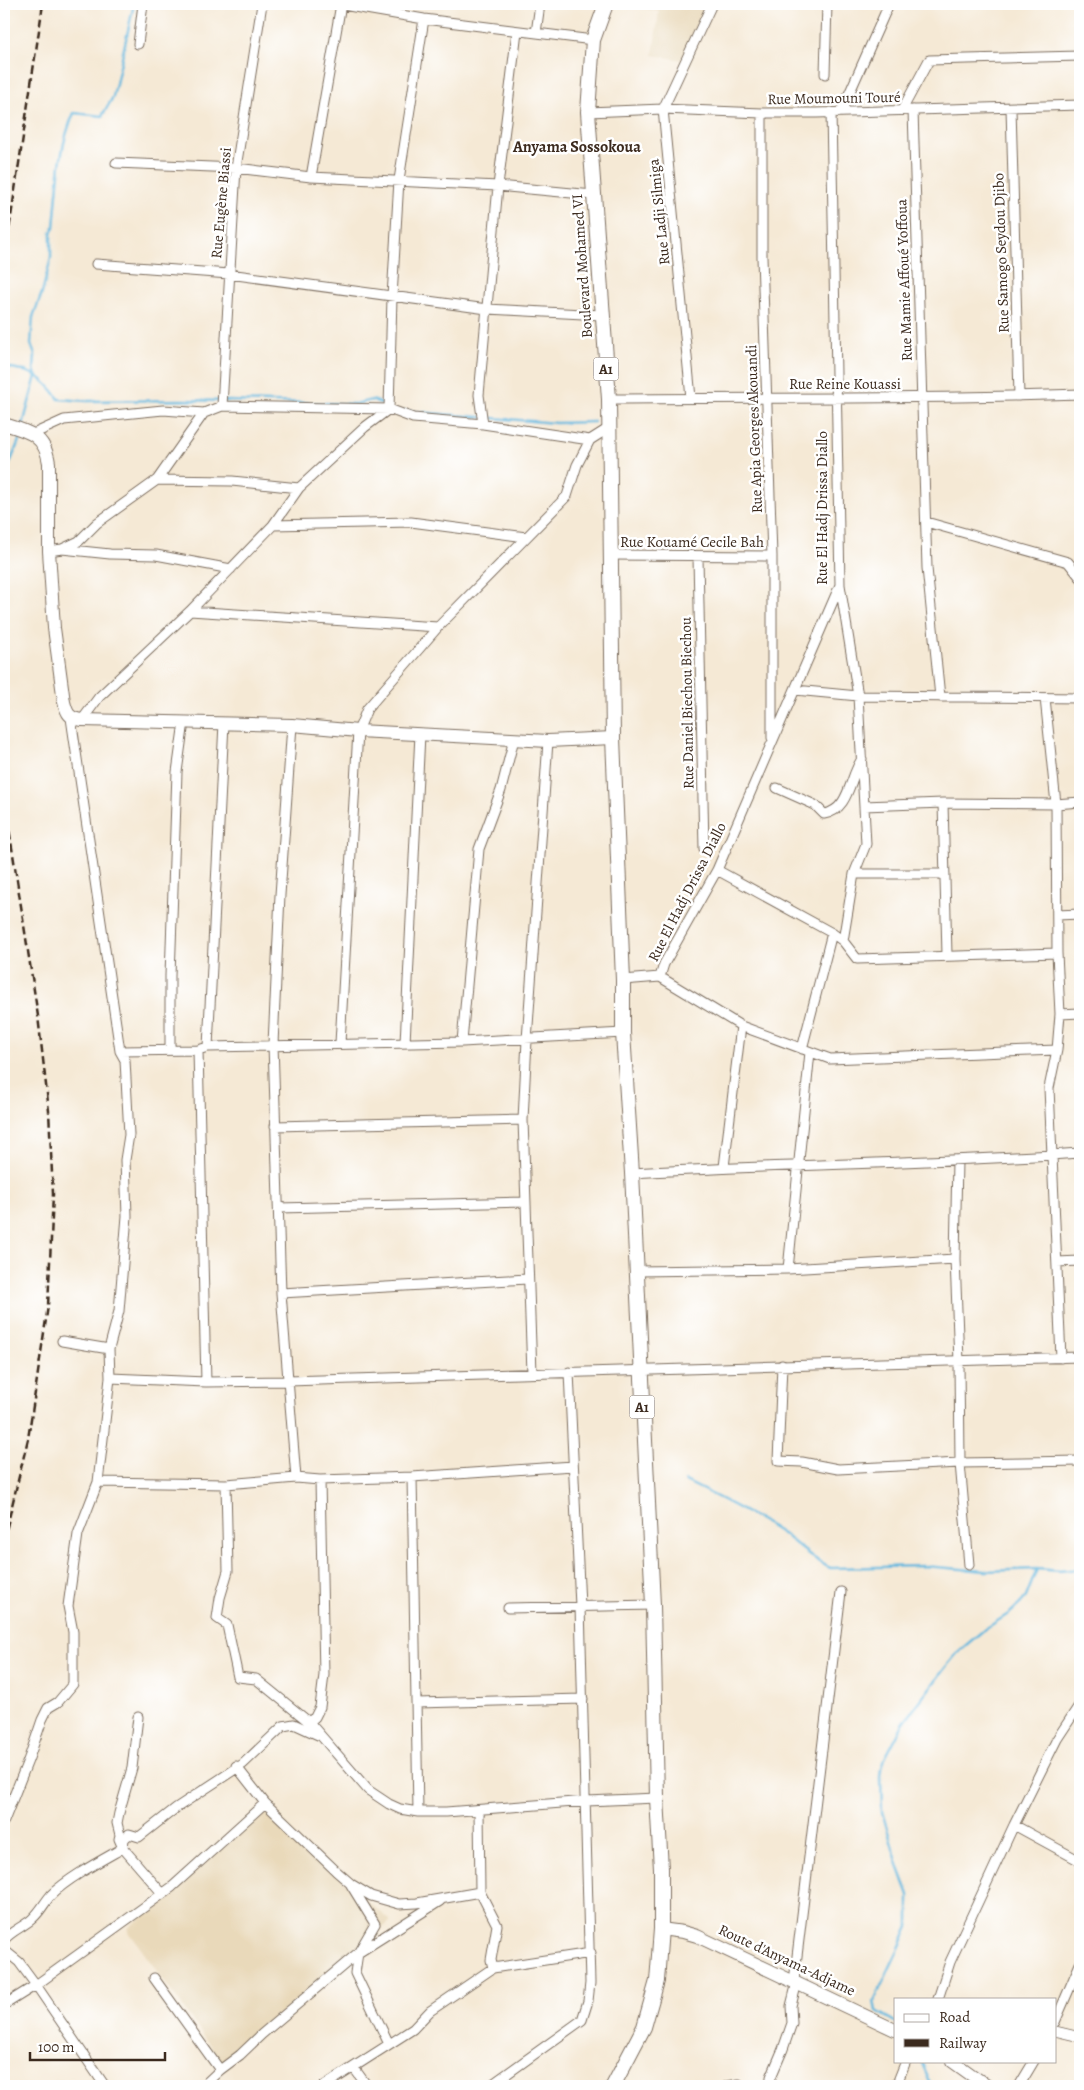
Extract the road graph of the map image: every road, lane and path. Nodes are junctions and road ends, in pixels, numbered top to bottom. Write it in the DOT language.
graph roads {
  1 [pos="143,4"];
  2 [pos="262,4"];
  3 [pos="339,4"];
  4 [pos="540,4"];
  5 [pos="606,4"];
  6 [pos="712,4"];
  7 [pos="827,4"];
  8 [pos="889,4"];
  9 [pos="424,19"];
  10 [pos="517,31"];
  11 [pos="536,33"];
  12 [pos="593,40"];
  13 [pos="138,44"];
  14 [pos="1080,56"];
  15 [pos="825,74"];
  16 [pos="1080,105"];
  17 [pos="1011,108"];
  18 [pos="663,109"];
  19 [pos="902,110"];
  20 [pos="913,110"];
  21 [pos="588,112"];
  22 [pos="831,112"];
  23 [pos="841,112"];
  24 [pos="762,113"];
  25 [pos="116,163"];
  26 [pos="236,168"];
  27 [pos="311,177"];
  28 [pos="399,180"];
  29 [pos="498,186"];
  30 [pos="593,195"];
  31 [pos="96,264"];
  32 [pos="229,274"];
  33 [pos="392,297"];
  34 [pos="487,310"];
  35 [pos="602,315"];
  36 [pos="1080,394"];
  37 [pos="1019,396"];
  38 [pos="768,397"];
  39 [pos="691,398"];
  40 [pos="835,398"];
  41 [pos="922,398"];
  42 [pos="609,399"];
  43 [pos="222,406"];
  44 [pos="389,408"];
  45 [pos="204,413"];
  46 [pos="4,424"];
  47 [pos="482,424"];
  48 [pos="609,428"];
  49 [pos="33,434"];
  50 [pos="590,440"];
  51 [pos="157,480"];
  52 [pos="299,488"];
  53 [pos="926,522"];
  54 [pos="273,525"];
  55 [pos="526,537"];
  56 [pos="55,550"];
  57 [pos="611,555"];
  58 [pos="772,556"];
  59 [pos="698,557"];
  60 [pos="231,569"];
  61 [pos="1080,577"];
  62 [pos="840,584"];
  63 [pos="190,611"];
  64 [pos="438,627"];
  65 [pos="795,690"];
  66 [pos="858,696"];
  67 [pos="940,697"];
  68 [pos="1045,698"];
  69 [pos="1080,698"];
  70 [pos="76,719"];
  71 [pos="184,722"];
  72 [pos="224,723"];
  73 [pos="292,724"];
  74 [pos="358,731"];
  75 [pos="420,734"];
  76 [pos="614,738"];
  77 [pos="514,739"];
  78 [pos="548,741"];
  79 [pos="772,743"];
  80 [pos="862,759"];
  81 [pos="778,788"];
  82 [pos="1080,802"];
  83 [pos="943,803"];
  84 [pos="1056,804"];
  85 [pos="864,806"];
  86 [pos="704,849"];
  87 [pos="717,870"];
  88 [pos="854,874"];
  89 [pos="945,874"];
  90 [pos="1080,914"];
  91 [pos="1057,915"];
  92 [pos="832,933"];
  93 [pos="843,941"];
  94 [pos="1057,954"];
  95 [pos="947,955"];
  96 [pos="660,977"];
  97 [pos="623,980"];
  98 [pos="1080,1013"];
  99 [pos="1060,1014"];
  100 [pos="741,1026"];
  101 [pos="623,1033"];
  102 [pos="527,1040"];
  103 [pos="405,1042"];
  104 [pos="462,1042"];
  105 [pos="340,1043"];
  106 [pos="273,1044"];
  107 [pos="208,1047"];
  108 [pos="170,1049"];
  109 [pos="198,1050"];
  110 [pos="1057,1050"];
  111 [pos="120,1051"];
  112 [pos="806,1051"];
  113 [pos="523,1120"];
  114 [pos="275,1126"];
  115 [pos="1080,1153"];
  116 [pos="1052,1155"];
  117 [pos="956,1161"];
  118 [pos="724,1167"];
  119 [pos="798,1167"];
  120 [pos="632,1174"];
  121 [pos="526,1202"];
  122 [pos="279,1208"];
  123 [pos="955,1259"];
  124 [pos="1080,1261"];
  125 [pos="1057,1262"];
  126 [pos="788,1269"];
  127 [pos="636,1271"];
  128 [pos="527,1279"];
  129 [pos="281,1293"];
  130 [pos="62,1341"];
  131 [pos="109,1349"];
  132 [pos="1080,1357"];
  133 [pos="1061,1358"];
  134 [pos="959,1362"];
  135 [pos="782,1365"];
  136 [pos="640,1369"];
  137 [pos="569,1372"];
  138 [pos="532,1373"];
  139 [pos="110,1378"];
  140 [pos="288,1381"];
  141 [pos="206,1382"];
  142 [pos="1080,1461"];
  143 [pos="960,1463"];
  144 [pos="573,1466"];
  145 [pos="412,1477"];
  146 [pos="296,1478"];
  147 [pos="320,1480"];
  148 [pos="98,1482"];
  149 [pos="226,1484"];
  150 [pos="969,1566"];
  151 [pos="841,1592"];
  152 [pos="653,1605"];
  153 [pos="580,1606"];
  154 [pos="508,1608"];
  155 [pos="583,1699"];
  156 [pos="417,1703"];
  157 [pos="1080,1704"];
  158 [pos="138,1717"];
  159 [pos="309,1722"];
  160 [pos="319,1735"];
  161 [pos="236,1766"];
  162 [pos="657,1798"];
  163 [pos="587,1801"];
  164 [pos="265,1803"];
  165 [pos="479,1810"];
  166 [pos="418,1812"];
  167 [pos="4,1821"];
  168 [pos="1014,1825"];
  169 [pos="123,1848"];
  170 [pos="1080,1861"];
  171 [pos="351,1884"];
  172 [pos="480,1892"];
  173 [pos="162,1893"];
  174 [pos="440,1900"];
  175 [pos="661,1929"];
  176 [pos="4,1940"];
  177 [pos="4,1950"];
  178 [pos="358,1954"];
  179 [pos="591,1954"];
  180 [pos="1080,1964"];
  181 [pos="493,1968"];
  182 [pos="154,1978"];
  183 [pos="795,1981"];
  184 [pos="36,1985"];
  185 [pos="938,1998"];
  186 [pos="4,2004"];
  187 [pos="1056,2020"];
  188 [pos="894,2030"];
  189 [pos="1056,2031"];
  190 [pos="1080,2037"];
  191 [pos="389,2044"];
  192 [pos="906,2062"];
  193 [pos="953,2062"];
  194 [pos="1033,2062"];
  195 [pos="354,2068"];
  196 [pos="623,2068"];
  197 [pos="220,2070"];
  198 [pos="739,2084"];
  199 [pos="105,2086"];
  200 [pos="203,2086"];
  201 [pos="324,2086"];
  202 [pos="367,2086"];
  203 [pos="490,2086"];
  204 [pos="607,2086"];
  205 [pos="613,2086"];
  206 [pos="727,2086"];
  207 [pos="770,2086"];
  208 [pos="896,2086"];
  209 [pos="987,2086"];
  210 [pos="1019,2086"];
  1 -- 13 [label="street"];
  2 -- 26 [label="street, Rue Eugène Biassi"];
  3 -- 9 [label="street"];
  3 -- 27 [label="street"];
  4 -- 11 [label="street"];
  5 -- 12 [label="main road, Boulevard Mohamed VI / A1"];
  6 -- 18 [label="street"];
  7 -- 15 [label="street"];
  8 -- 23 [label="street"];
  9 -- 10 [label="street"];
  9 -- 28 [label="street"];
  10 -- 11 [label="street"];
  10 -- 29 [label="street"];
  11 -- 12 [label="street"];
  12 -- 21 [label="main road, Boulevard Mohamed VI / A1"];
  14 -- 19 [label="street"];
  16 -- 17 [label="street, Rue Moumouni Touré"];
  17 -- 20 [label="street, Rue Moumouni Touré"];
  17 -- 37 [label="street, Rue Samogo Seydou Djibo"];
  18 -- 21 [label="street, Rue Moumouni Touré"];
  18 -- 24 [label="street, Rue Moumouni Touré"];
  18 -- 39 [label="street, Rue Ladji Silmiga"];
  19 -- 20 [label="street, Rue Moumouni Touré"];
  19 -- 23 [label="street, Rue Moumouni Touré"];
  20 -- 41 [label="street, Rue Mamie Affoué Yoffoua"];
  21 -- 30 [label="main road, Boulevard Mohamed VI / A1"];
  22 -- 23 [label="street, Rue Moumouni Touré"];
  22 -- 24 [label="street, Rue Moumouni Touré"];
  22 -- 40 [label="street, Rue El Hadj Drissa Diallo"];
  24 -- 38 [label="street, Rue Apia Georges Akouandi"];
  25 -- 26 [label="street"];
  26 -- 27 [label="street"];
  26 -- 32 [label="street, Rue Eugène Biassi"];
  27 -- 28 [label="street"];
  28 -- 29 [label="street"];
  28 -- 33 [label="street"];
  29 -- 30 [label="street"];
  29 -- 34 [label="street"];
  30 -- 35 [label="main road, Boulevard Mohamed VI / A1"];
  31 -- 32 [label="street"];
  32 -- 33 [label="street"];
  32 -- 43 [label="street, Rue Eugène Biassi"];
  33 -- 34 [label="street"];
  33 -- 44 [label="street"];
  34 -- 35 [label="street"];
  34 -- 47 [label="street"];
  35 -- 42 [label="main road, Boulevard Mohamed VI / A1"];
  36 -- 37 [label="street, Rue Reine Kouassi"];
  37 -- 41 [label="street, Rue Reine Kouassi"];
  38 -- 39 [label="street, Rue Reine Kouassi"];
  38 -- 40 [label="street, Rue Reine Kouassi"];
  38 -- 58 [label="street, Rue Apia Georges Akouandi"];
  39 -- 42 [label="street, Rue Reine Kouassi"];
  40 -- 41 [label="street, Rue Reine Kouassi"];
  40 -- 62 [label="street, Rue El Hadj Drissa Diallo"];
  41 -- 53 [label="street, Rue Mamie Affoué Yoffoua"];
  42 -- 48 [label="main road, Boulevard Mohamed VI / A1"];
  43 -- 44 [label="street"];
  43 -- 45 [label="street"];
  44 -- 47 [label="street"];
  44 -- 52 [label="street"];
  45 -- 49 [label="street"];
  45 -- 51 [label="street"];
  46 -- 49 [label="street"];
  47 -- 50 [label="street"];
  48 -- 50 [label="street"];
  48 -- 57 [label="main road, Boulevard Mohamed VI / A1"];
  49 -- 56 [label="street"];
  50 -- 55 [label="street"];
  51 -- 52 [label="street"];
  51 -- 56 [label="street"];
  52 -- 54 [label="street"];
  53 -- 61 [label="street"];
  53 -- 67 [label="street, Rue Mamie Affoué Yoffoua"];
  54 -- 55 [label="street"];
  54 -- 60 [label="street"];
  55 -- 64 [label="street"];
  56 -- 60 [label="street"];
  56 -- 70 [label="street"];
  57 -- 59 [label="street, Rue Kouamé Cecile Bah"];
  57 -- 76 [label="main road, Boulevard Mohamed VI / A1"];
  58 -- 59 [label="street, Rue Kouamé Cecile Bah"];
  58 -- 79 [label="street, Rue Apia Georges Akouandi"];
  59 -- 86 [label="street, Rue Daniel Biechou Biechou"];
  60 -- 63 [label="street"];
  62 -- 65 [label="street, Rue El Hadj Drissa Diallo"];
  62 -- 66 [label="street"];
  63 -- 64 [label="street"];
  63 -- 70 [label="street"];
  64 -- 74 [label="street"];
  65 -- 66 [label="street"];
  65 -- 79 [label="street, Rue El Hadj Drissa Diallo"];
  66 -- 67 [label="street"];
  66 -- 80 [label="street"];
  67 -- 68 [label="street"];
  68 -- 69 [label="street"];
  68 -- 84 [label="street"];
  70 -- 71 [label="street"];
  70 -- 111 [label="street"];
  71 -- 72 [label="street"];
  71 -- 108 [label="street"];
  72 -- 73 [label="street"];
  72 -- 107 [label="street"];
  73 -- 74 [label="street"];
  73 -- 106 [label="street"];
  74 -- 75 [label="street"];
  74 -- 105 [label="street"];
  75 -- 77 [label="street"];
  75 -- 103 [label="street"];
  76 -- 78 [label="street"];
  76 -- 97 [label="main road, A1"];
  77 -- 78 [label="street"];
  77 -- 104 [label="street"];
  78 -- 102 [label="street"];
  79 -- 87 [label="street, Rue El Hadj Drissa Diallo"];
  80 -- 81 [label="street"];
  80 -- 85 [label="street"];
  82 -- 84 [label="street"];
  83 -- 84 [label="street"];
  83 -- 85 [label="street"];
  83 -- 89 [label="street"];
  84 -- 91 [label="street"];
  85 -- 88 [label="street"];
  87 -- 92 [label="street"];
  87 -- 96 [label="street, Rue El Hadj Drissa Diallo"];
  88 -- 89 [label="street"];
  88 -- 93 [label="street"];
  89 -- 95 [label="street"];
  90 -- 91 [label="street"];
  91 -- 94 [label="street"];
  92 -- 93 [label="street"];
  92 -- 112 [label="street"];
  93 -- 95 [label="street"];
  94 -- 95 [label="street"];
  94 -- 99 [label="street"];
  96 -- 97 [label="street, Rue El Hadj Drissa Diallo"];
  96 -- 100 [label="street"];
  97 -- 101 [label="main road, A1"];
  98 -- 99 [label="street"];
  99 -- 110 [label="street"];
  100 -- 112 [label="street"];
  100 -- 118 [label="street"];
  101 -- 102 [label="street"];
  101 -- 120 [label="main road, A1"];
  102 -- 104 [label="street"];
  102 -- 113 [label="street"];
  103 -- 104 [label="street"];
  103 -- 105 [label="street"];
  105 -- 106 [label="street"];
  106 -- 107 [label="street"];
  106 -- 114 [label="street"];
  107 -- 109 [label="street"];
  108 -- 109 [label="street"];
  108 -- 111 [label="street"];
  109 -- 141 [label="street"];
  110 -- 112 [label="street"];
  110 -- 116 [label="street"];
  111 -- 131 [label="street"];
  112 -- 119 [label="street"];
  113 -- 114 [label="street"];
  113 -- 121 [label="street"];
  114 -- 122 [label="street"];
  115 -- 116 [label="street"];
  116 -- 117 [label="street"];
  116 -- 125 [label="street"];
  117 -- 119 [label="street"];
  117 -- 123 [label="street"];
  118 -- 119 [label="street"];
  118 -- 120 [label="street"];
  119 -- 126 [label="street"];
  120 -- 127 [label="main road, A1"];
  121 -- 122 [label="street"];
  121 -- 128 [label="street"];
  122 -- 129 [label="street"];
  123 -- 126 [label="street"];
  123 -- 134 [label="street"];
  124 -- 125 [label="street"];
  125 -- 133 [label="street"];
  126 -- 127 [label="street"];
  127 -- 136 [label="main road, A1"];
  128 -- 129 [label="street"];
  128 -- 138 [label="street"];
  129 -- 140 [label="street"];
  130 -- 131 [label="street"];
  131 -- 139 [label="street"];
  132 -- 133 [label="street"];
  133 -- 134 [label="street"];
  134 -- 135 [label="street"];
  134 -- 143 [label="street"];
  135 -- 136 [label="street"];
  135 -- 143 [label="street"];
  136 -- 137 [label="street"];
  136 -- 152 [label="main road, A1"];
  137 -- 138 [label="street"];
  137 -- 144 [label="street"];
  138 -- 140 [label="street"];
  139 -- 141 [label="street"];
  139 -- 148 [label="street"];
  140 -- 141 [label="street"];
  140 -- 146 [label="street"];
  142 -- 143 [label="street"];
  143 -- 150 [label="street"];
  144 -- 145 [label="street"];
  144 -- 153 [label="street"];
  145 -- 147 [label="street"];
  145 -- 156 [label="street"];
  146 -- 147 [label="street"];
  146 -- 149 [label="street"];
  147 -- 159 [label="street"];
  148 -- 149 [label="street"];
  148 -- 167 [label="street"];
  149 -- 159 [label="street"];
  151 -- 183 [label="street"];
  152 -- 153 [label="street"];
  152 -- 162 [label="main road, A1"];
  153 -- 154 [label="street"];
  153 -- 155 [label="street"];
  155 -- 156 [label="street"];
  155 -- 163 [label="street"];
  156 -- 166 [label="street"];
  157 -- 168 [label="street"];
  158 -- 169 [label="street"];
  159 -- 160 [label="street"];
  160 -- 161 [label="street"];
  160 -- 166 [label="street"];
  161 -- 164 [label="street"];
  161 -- 169 [label="street"];
  162 -- 163 [label="street"];
  162 -- 175 [label="main road, A1"];
  163 -- 165 [label="street"];
  163 -- 179 [label="street"];
  164 -- 171 [label="street"];
  164 -- 173 [label="street"];
  165 -- 166 [label="street"];
  165 -- 172 [label="street"];
  168 -- 170 [label="street"];
  168 -- 185 [label="street"];
  169 -- 173 [label="street"];
  169 -- 176 [label="street"];
  171 -- 174 [label="street"];
  171 -- 178 [label="street"];
  172 -- 174 [label="street"];
  172 -- 181 [label="street"];
  173 -- 184 [label="street"];
  174 -- 178 [label="street"];
  175 -- 183 [label="street, Route d'Anyama-Adjame"];
  175 -- 196 [label="main road, A1"];
  177 -- 184 [label="street"];
  178 -- 191 [label="street"];
  178 -- 197 [label="street"];
  179 -- 181 [label="street"];
  179 -- 203 [label="street"];
  180 -- 187 [label="street"];
  181 -- 191 [label="street"];
  182 -- 197 [label="street"];
  183 -- 188 [label="street, Route d'Anyama-Adjame"];
  183 -- 207 [label="street"];
  184 -- 186 [label="street"];
  184 -- 199 [label="street"];
  189 -- 190 [label="street"];
  191 -- 195 [label="street"];
  192 -- 208 [label="street"];
  193 -- 209 [label="street"];
  194 -- 210 [label="street"];
  195 -- 201 [label="street"];
  195 -- 202 [label="street"];
  196 -- 204 [label="main road, A1"];
  196 -- 205 [label="main road, A1"];
  197 -- 200 [label="street"];
  198 -- 206 [label="street"];
}
